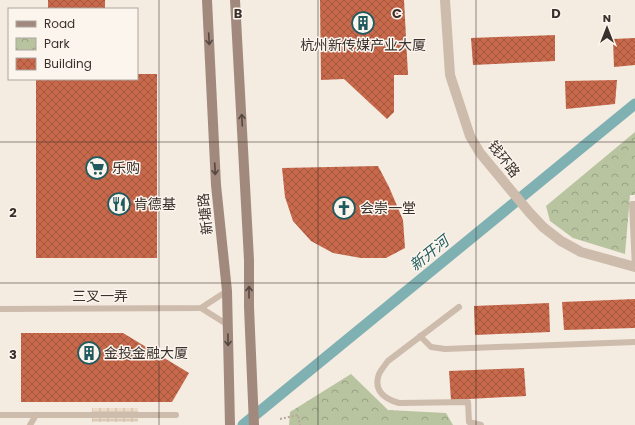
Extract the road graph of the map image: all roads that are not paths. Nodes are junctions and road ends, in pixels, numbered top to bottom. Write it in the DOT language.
graph roads {
  1 [pos="207,0"];
  2 [pos="235,0"];
  3 [pos="445,0"];
  4 [pos="635,204"];
  5 [pos="635,268"];
  6 [pos="227,291"];
  7 [pos="458,307"];
  8 [pos="201,308"];
  9 [pos="0,309"];
  10 [pos="228,325"];
  11 [pos="420,336"];
  12 [pos="635,342"];
  13 [pos="0,415"];
  14 [pos="36,415"];
  15 [pos="176,415"];
  16 [pos="230,422"];
  17 [pos="468,424"];
  18 [pos="30,425"];
  19 [pos="254,425"];
  20 [pos="481,425"];
  1 -- 6 [label="main road, 新塘路, one-way"];
  19 -- 2 [label="main road, one-way"];
  3 -- 5 [label="street, 钱环路"];
  4 -- 5 [label="lane"];
  6 -- 8 [label="lane"];
  6 -- 10 [label="main road, 新塘路"];
  7 -- 11 [label="lane"];
  8 -- 9 [label="lane, 三叉一弄"];
  8 -- 10 [label="lane"];
  10 -- 16 [label="main road, 新塘路, one-way"];
  11 -- 12 [label="lane"];
  11 -- 17 [label="lane"];
  13 -- 14 [label="lane"];
  14 -- 15 [label="lane"];
  14 -- 18 [label="lane"];
  17 -- 20 [label="lane"];
}
